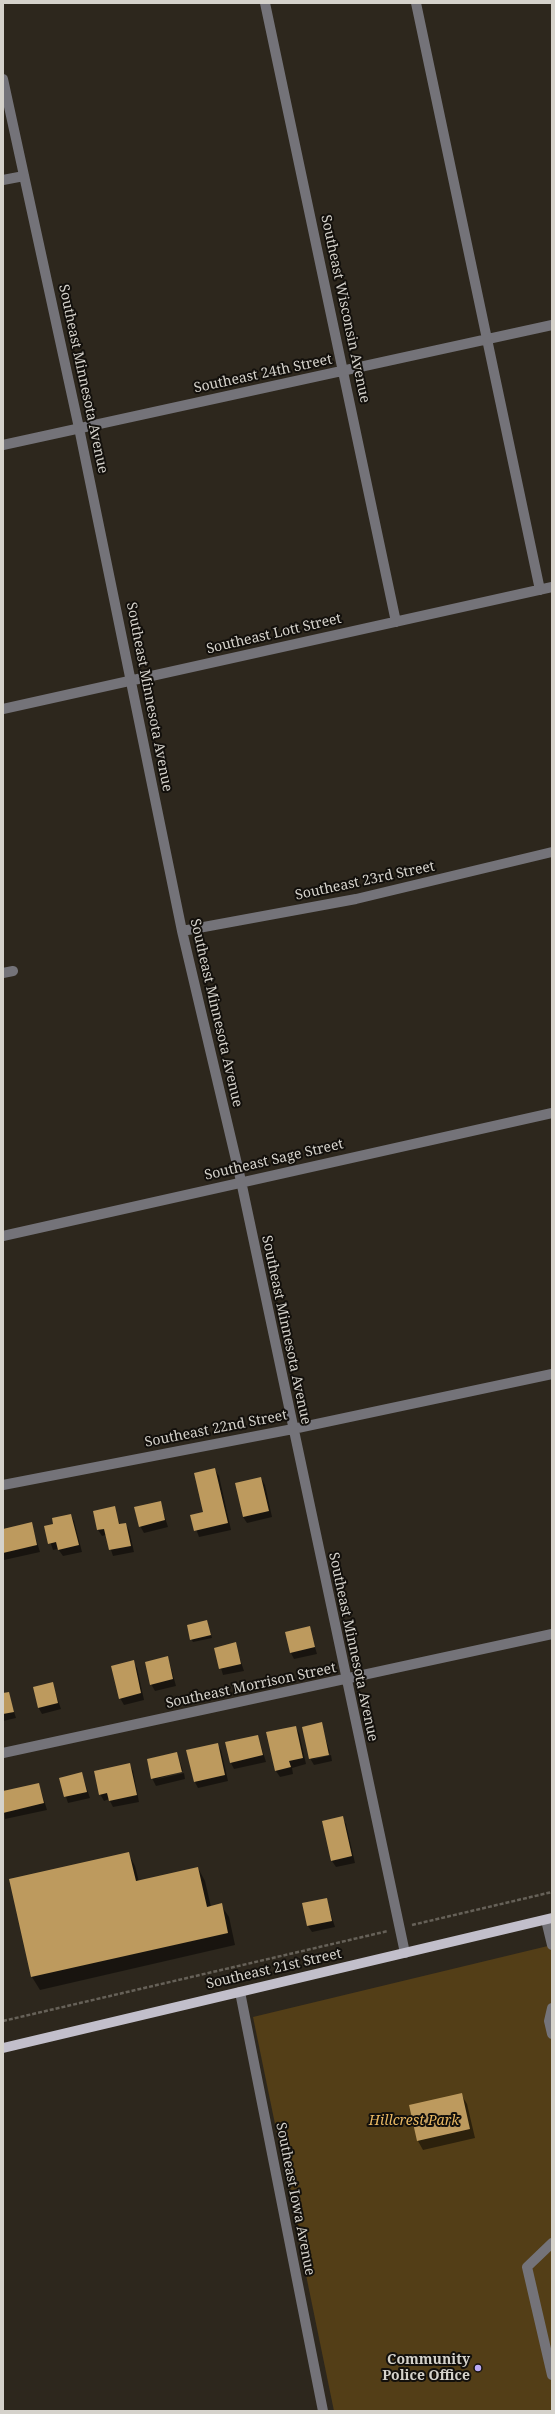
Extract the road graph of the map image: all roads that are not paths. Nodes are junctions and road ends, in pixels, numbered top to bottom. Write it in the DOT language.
graph roads {
  1 [pos="265,3"];
  2 [pos="416,3"];
  3 [pos="3,79"];
  4 [pos="24,176"];
  5 [pos="3,180"];
  6 [pos="552,325"];
  7 [pos="488,340"];
  8 [pos="345,371"];
  9 [pos="80,428"];
  10 [pos="3,445"];
  11 [pos="552,587"];
  12 [pos="540,590"];
  13 [pos="396,622"];
  14 [pos="132,680"];
  15 [pos="3,709"];
  16 [pos="552,852"];
  17 [pos="182,931"];
  18 [pos="552,1113"];
  19 [pos="241,1181"];
  20 [pos="3,1236"];
  21 [pos="552,1374"];
  22 [pos="293,1429"];
  23 [pos="3,1485"];
  24 [pos="552,1634"];
  25 [pos="346,1680"];
  26 [pos="3,1753"];
  27 [pos="549,1919"];
  28 [pos="552,1944"];
  29 [pos="405,1953"];
  30 [pos="240,1992"];
  31 [pos="552,2008"];
  32 [pos="552,2034"];
  33 [pos="3,2048"];
  34 [pos="552,2243"];
  35 [pos="552,2375"];
  36 [pos="323,2411"];
  1 -- 8 [label="street, Southeast Wisconsin Avenue"];
  2 -- 7 [label="street"];
  3 -- 4 [label="street, Southeast Minnesota Avenue"];
  4 -- 5 [label="street"];
  4 -- 9 [label="street, Southeast Minnesota Avenue"];
  6 -- 7 [label="street, Southeast 24th Street"];
  7 -- 8 [label="street, Southeast 24th Street"];
  7 -- 12 [label="street"];
  8 -- 9 [label="street, Southeast 24th Street"];
  8 -- 13 [label="street, Southeast Wisconsin Avenue"];
  9 -- 10 [label="street, Southeast 24th Street"];
  9 -- 14 [label="street, Southeast Minnesota Avenue"];
  11 -- 12 [label="street, Southeast Lott Street"];
  12 -- 13 [label="street, Southeast Lott Street"];
  13 -- 14 [label="street, Southeast Lott Street"];
  14 -- 15 [label="street, Southeast Lott Street"];
  14 -- 17 [label="street, Southeast Minnesota Avenue"];
  16 -- 17 [label="street, Southeast 23rd Street"];
  17 -- 19 [label="street, Southeast Minnesota Avenue"];
  18 -- 19 [label="street, Southeast Sage Street"];
  19 -- 20 [label="street, Southeast Sage Street"];
  19 -- 22 [label="street, Southeast Minnesota Avenue"];
  21 -- 22 [label="street, Southeast 22nd Street"];
  22 -- 23 [label="street, Southeast 22nd Street"];
  22 -- 25 [label="street, Southeast Minnesota Avenue"];
  24 -- 25 [label="street, Southeast Morrison Street"];
  25 -- 26 [label="street, Southeast Morrison Street"];
  25 -- 29 [label="street, Southeast Minnesota Avenue"];
  27 -- 28 [label="street"];
  27 -- 29 [label="main road, Southeast 21st Street"];
  29 -- 30 [label="main road, Southeast 21st Street"];
  30 -- 33 [label="main road, Southeast 21st Street"];
  30 -- 36 [label="street, Southeast Iowa Avenue"];
  31 -- 32 [label="street"];
  34 -- 35 [label="street"];
}
